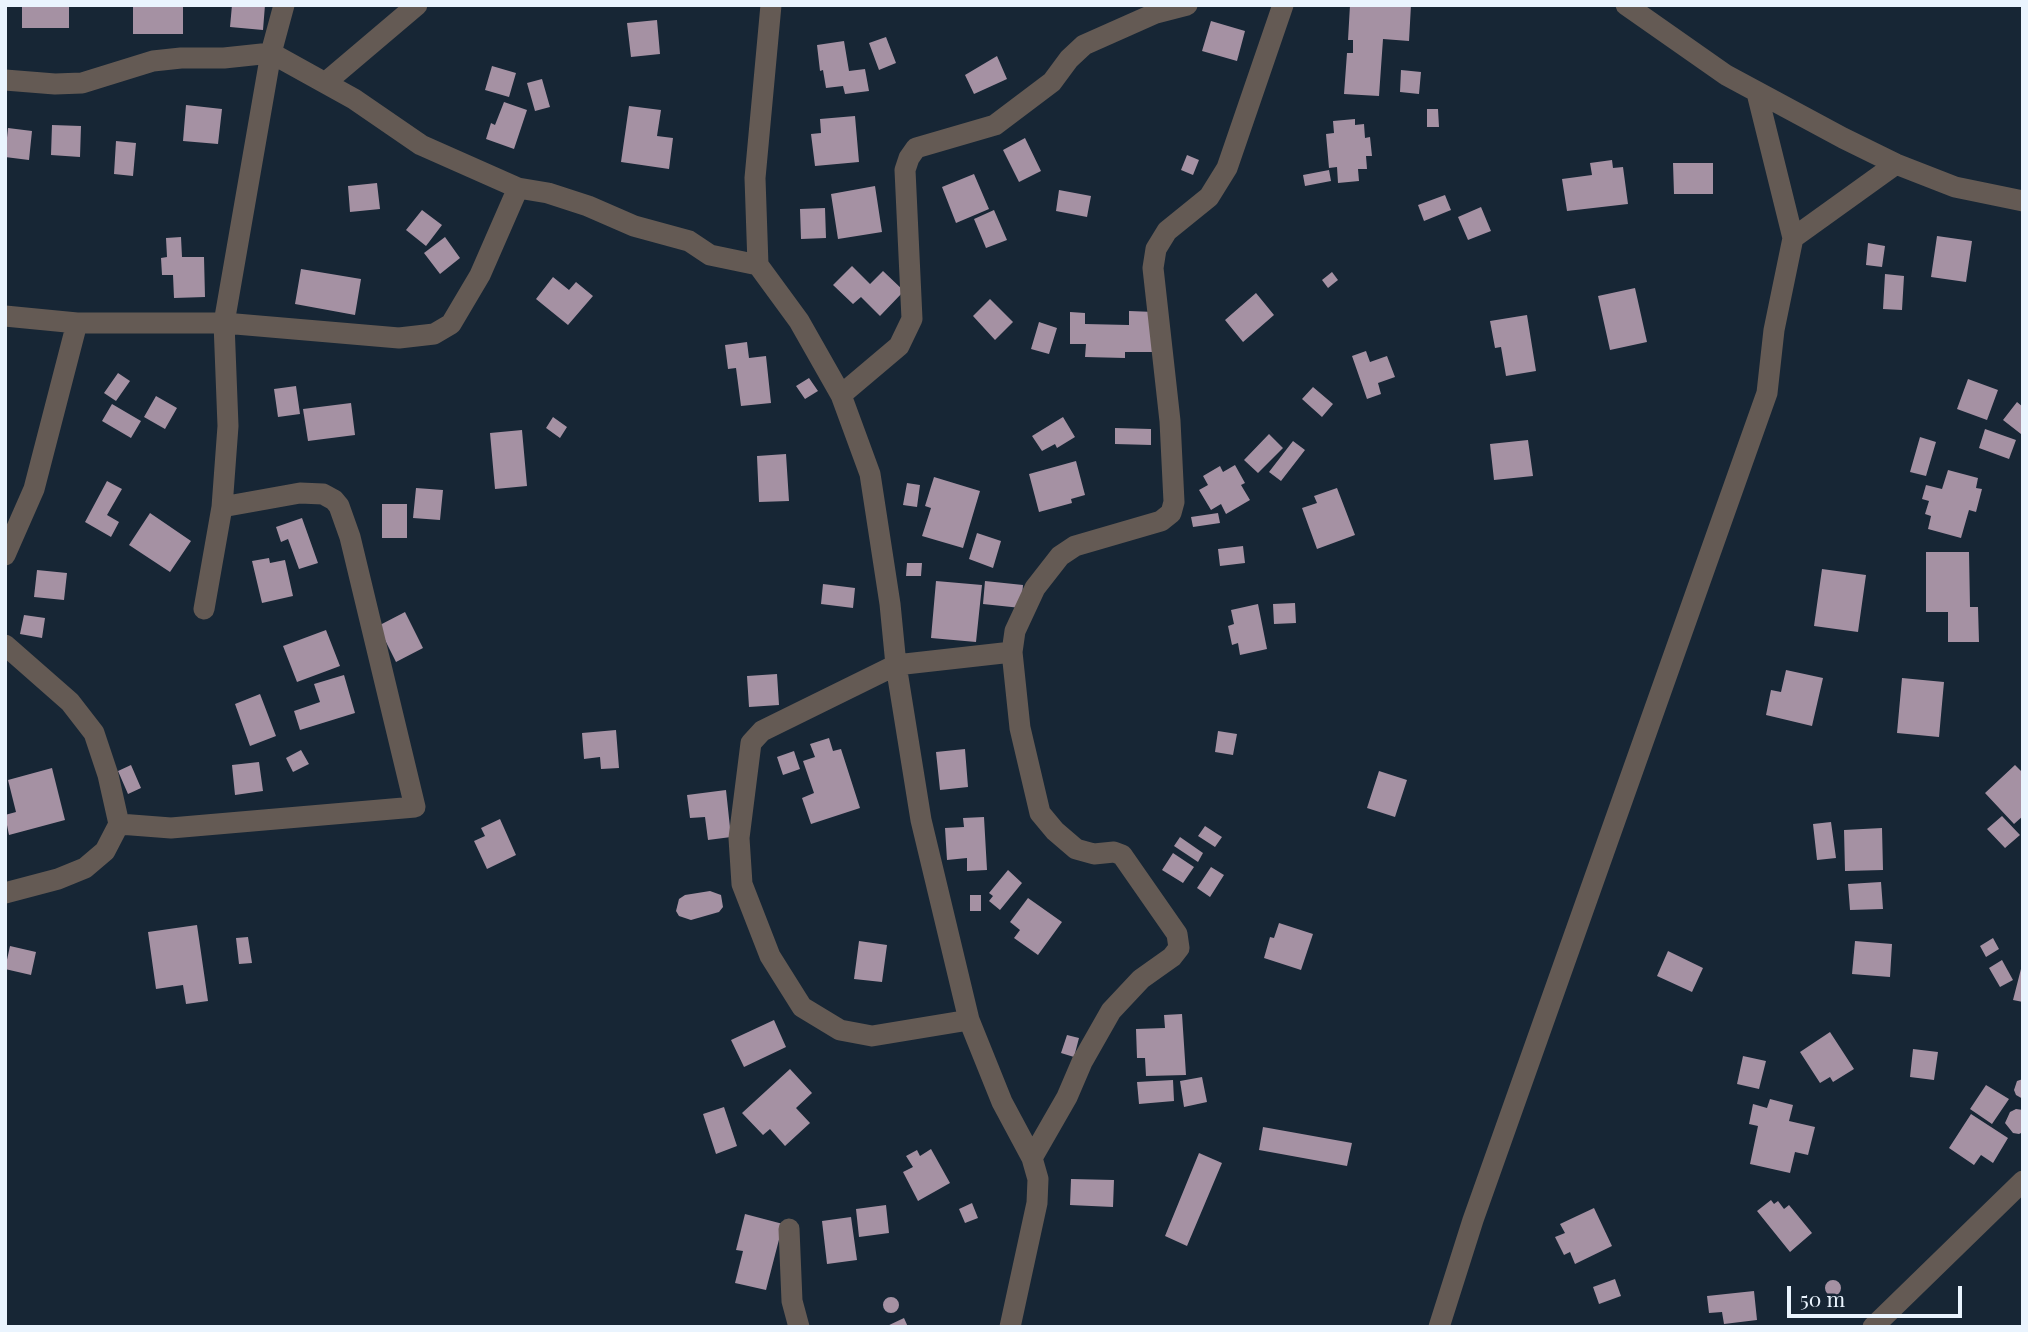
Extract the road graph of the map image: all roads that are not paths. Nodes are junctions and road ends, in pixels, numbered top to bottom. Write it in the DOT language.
graph roads {
  1 [pos="284,5"];
  2 [pos="417,5"];
  3 [pos="771,5"];
  4 [pos="1187,5"];
  5 [pos="1283,5"];
  6 [pos="1626,5"];
  7 [pos="271,53"];
  8 [pos="5,80"];
  9 [pos="324,83"];
  10 [pos="1757,93"];
  11 [pos="1896,164"];
  12 [pos="519,188"];
  13 [pos="2023,201"];
  14 [pos="1793,238"];
  15 [pos="758,265"];
  16 [pos="5,316"];
  17 [pos="77,323"];
  18 [pos="225,323"];
  19 [pos="841,395"];
  20 [pos="222,507"];
  21 [pos="5,555"];
  22 [pos="204,609"];
  23 [pos="5,645"];
  24 [pos="1012,652"];
  25 [pos="896,665"];
  26 [pos="119,824"];
  27 [pos="5,893"];
  28 [pos="969,1020"];
  29 [pos="1032,1158"];
  30 [pos="2023,1181"];
  31 [pos="789,1229"];
  32 [pos="799,1327"];
  33 [pos="1010,1327"];
  34 [pos="1439,1327"];
  35 [pos="1873,1327"];
  1 -- 7 [label="street"];
  2 -- 9 [label="street"];
  3 -- 15 [label="street"];
  4 -- 19 [label="street"];
  5 -- 24 [label="street"];
  6 -- 10 [label="street"];
  7 -- 8 [label="street"];
  7 -- 9 [label="street"];
  7 -- 18 [label="street"];
  9 -- 12 [label="street"];
  10 -- 11 [label="street"];
  10 -- 14 [label="street"];
  11 -- 13 [label="street"];
  11 -- 14 [label="street"];
  12 -- 15 [label="street"];
  12 -- 18 [label="street"];
  14 -- 34 [label="street"];
  15 -- 19 [label="street"];
  16 -- 17 [label="street"];
  17 -- 18 [label="street"];
  17 -- 21 [label="street"];
  18 -- 20 [label="street"];
  19 -- 25 [label="street"];
  20 -- 22 [label="street"];
  20 -- 26 [label="street"];
  23 -- 26 [label="street"];
  24 -- 25 [label="street"];
  24 -- 29 [label="street"];
  25 -- 28 [label="street"];
  25 -- 28 [label="street"];
  26 -- 27 [label="street"];
  28 -- 29 [label="street"];
  29 -- 33 [label="street"];
  30 -- 35 [label="street"];
  31 -- 32 [label="street"];
}
